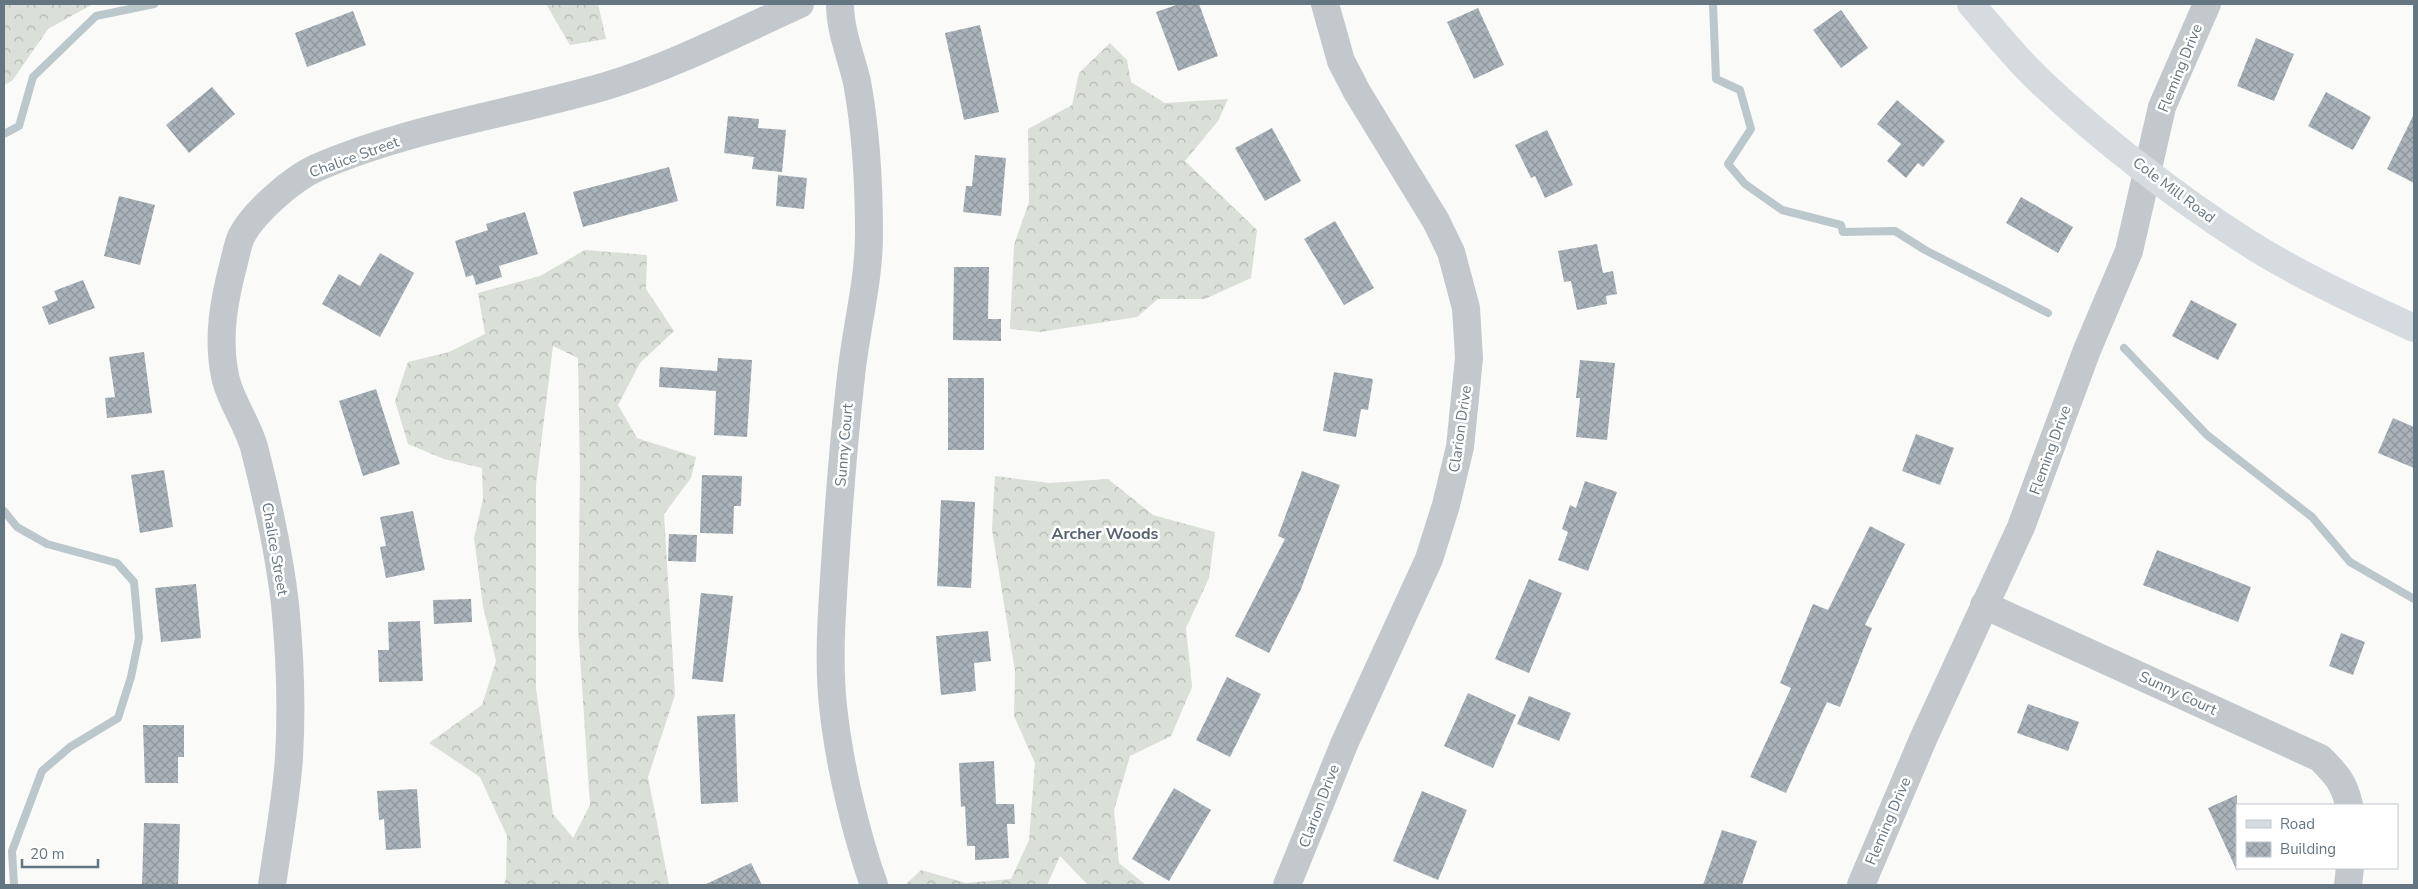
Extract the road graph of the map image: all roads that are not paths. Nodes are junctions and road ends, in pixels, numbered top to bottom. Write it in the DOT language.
graph roads {
  1 [pos="800,4"];
  2 [pos="840,4"];
  3 [pos="1325,4"];
  4 [pos="1971,4"];
  5 [pos="2207,4"];
  6 [pos="2148,172"];
  7 [pos="2414,328"];
  8 [pos="1984,604"];
  9 [pos="2349,804"];
  10 [pos="2350,869"];
  11 [pos="272,885"];
  12 [pos="874,885"];
  13 [pos="1287,885"];
  14 [pos="1861,885"];
  15 [pos="2348,885"];
  1 -- 11 [label="street, Chalice Street"];
  2 -- 12 [label="street, Sunny Court"];
  3 -- 13 [label="street, Clarion Drive"];
  4 -- 6 [label="street, Cole Mill Road"];
  5 -- 6 [label="street, Fleming Drive"];
  6 -- 7 [label="street, Cole Mill Road"];
  6 -- 8 [label="street, Fleming Drive"];
  8 -- 9 [label="street, Sunny Court"];
  8 -- 14 [label="street, Fleming Drive"];
  10 -- 15 [label="street"];
}
